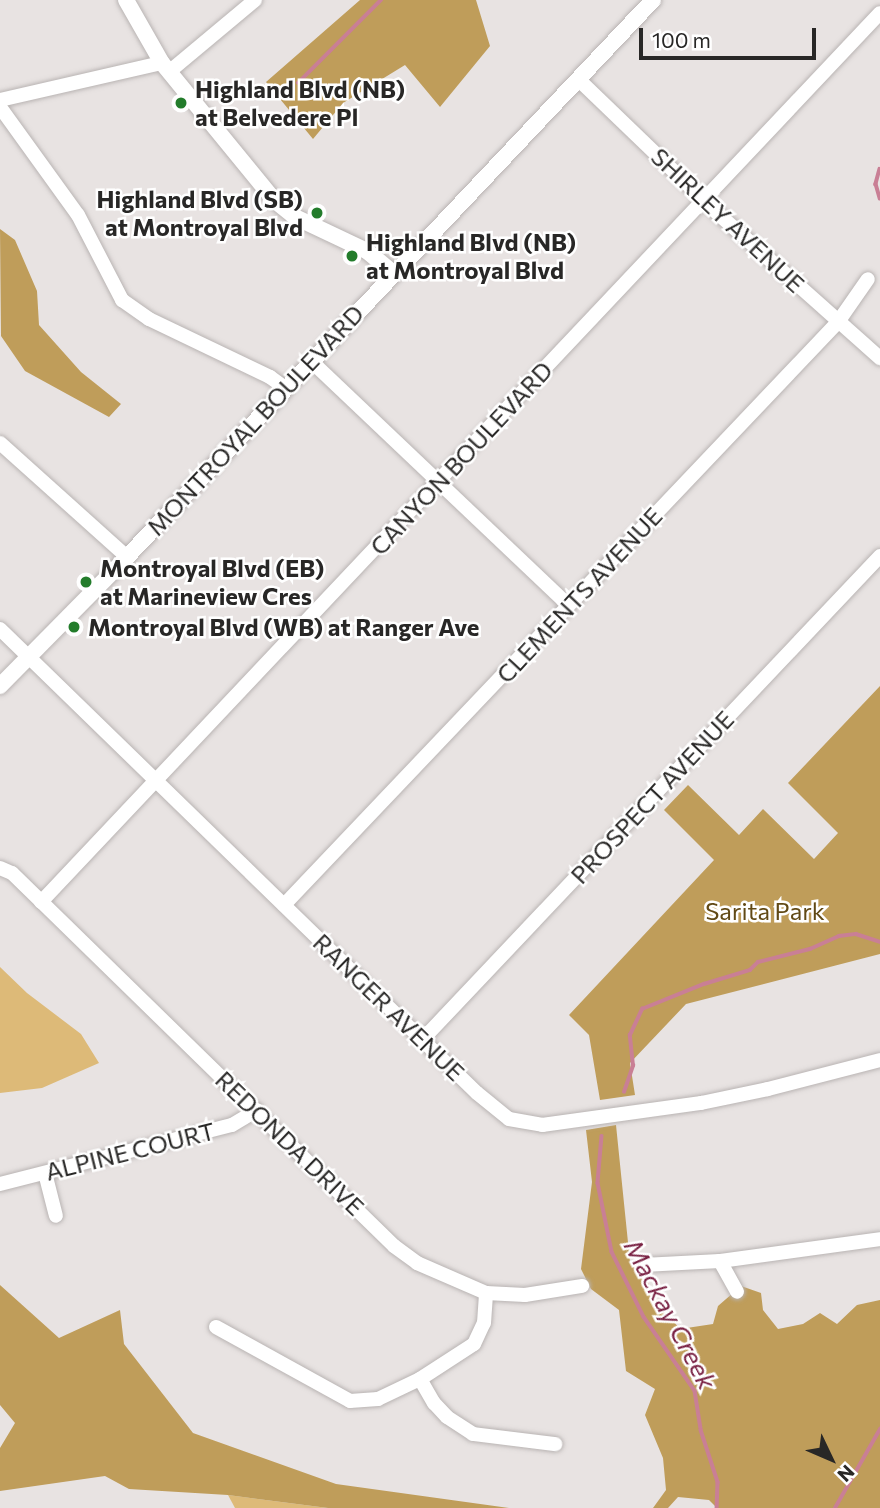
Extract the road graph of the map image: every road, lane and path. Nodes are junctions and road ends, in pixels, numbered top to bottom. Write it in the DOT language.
graph roads {
  1 [pos="126,0"];
  2 [pos="255,0"];
  3 [pos="653,0"];
  4 [pos="880,13"];
  5 [pos="165,68"];
  6 [pos="578,79"];
  7 [pos="0,100"];
  8 [pos="0,107"];
  9 [pos="705,201"];
  10 [pos="393,273"];
  11 [pos="868,279"];
  12 [pos="838,322"];
  13 [pos="880,358"];
  14 [pos="311,361"];
  15 [pos="285,388"];
  16 [pos="0,443"];
  17 [pos="438,483"];
  18 [pos="880,556"];
  19 [pos="127,557"];
  20 [pos="568,605"];
  21 [pos="0,629"];
  22 [pos="29,657"];
  23 [pos="0,686"];
  24 [pos="156,781"];
  25 [pos="0,868"];
  26 [pos="41,902"];
  27 [pos="284,905"];
  28 [pos="424,1039"];
  29 [pos="880,1060"];
  30 [pos="257,1110"];
  31 [pos="45,1173"];
  32 [pos="0,1184"];
  33 [pos="56,1216"];
  34 [pos="880,1239"];
  35 [pos="720,1261"];
  36 [pos="643,1265"];
  37 [pos="582,1286"];
  38 [pos="737,1292"];
  39 [pos="486,1293"];
  40 [pos="216,1327"];
  41 [pos="420,1379"];
  42 [pos="555,1444"];
  1 -- 5 [label="street"];
  2 -- 5 [label="street"];
  3 -- 6 [label="street, MONTROYAL BOULEVARD"];
  4 -- 9 [label="street, CANYON BOULEVARD"];
  5 -- 7 [label="street"];
  5 -- 10 [label="street"];
  6 -- 9 [label="street, SHIRLEY AVENUE"];
  6 -- 10 [label="street, MONTROYAL BOULEVARD"];
  8 -- 15 [label="street"];
  9 -- 12 [label="street, SHIRLEY AVENUE"];
  9 -- 17 [label="street, CANYON BOULEVARD"];
  10 -- 14 [label="street, MONTROYAL BOULEVARD"];
  11 -- 12 [label="street, CLEMENTS AVENUE"];
  12 -- 13 [label="street, SHIRLEY AVENUE"];
  12 -- 20 [label="street, CLEMENTS AVENUE"];
  14 -- 15 [label="street, MONTROYAL BOULEVARD"];
  14 -- 17 [label="street"];
  15 -- 19 [label="street, MONTROYAL BOULEVARD"];
  16 -- 19 [label="street"];
  17 -- 20 [label="street"];
  17 -- 24 [label="street, CANYON BOULEVARD"];
  18 -- 28 [label="street, PROSPECT AVENUE"];
  19 -- 22 [label="street, MONTROYAL BOULEVARD"];
  20 -- 27 [label="street, CLEMENTS AVENUE"];
  21 -- 22 [label="street, RANGER AVENUE"];
  22 -- 23 [label="street, MONTROYAL BOULEVARD"];
  22 -- 24 [label="street, RANGER AVENUE"];
  24 -- 26 [label="street, CANYON BOULEVARD"];
  24 -- 27 [label="street, RANGER AVENUE"];
  25 -- 26 [label="street, REDONDA DRIVE"];
  26 -- 30 [label="street, REDONDA DRIVE"];
  27 -- 28 [label="street, RANGER AVENUE"];
  28 -- 29 [label="street, RANGER AVENUE"];
  30 -- 31 [label="street, ALPINE COURT"];
  30 -- 39 [label="street, REDONDA DRIVE"];
  31 -- 32 [label="street, ALPINE COURT"];
  31 -- 33 [label="street"];
  34 -- 35 [label="street"];
  35 -- 36 [label="street"];
  35 -- 38 [label="street"];
  37 -- 39 [label="street, REDONDA DRIVE"];
  39 -- 41 [label="street"];
  40 -- 41 [label="street"];
  41 -- 42 [label="street"];
}
